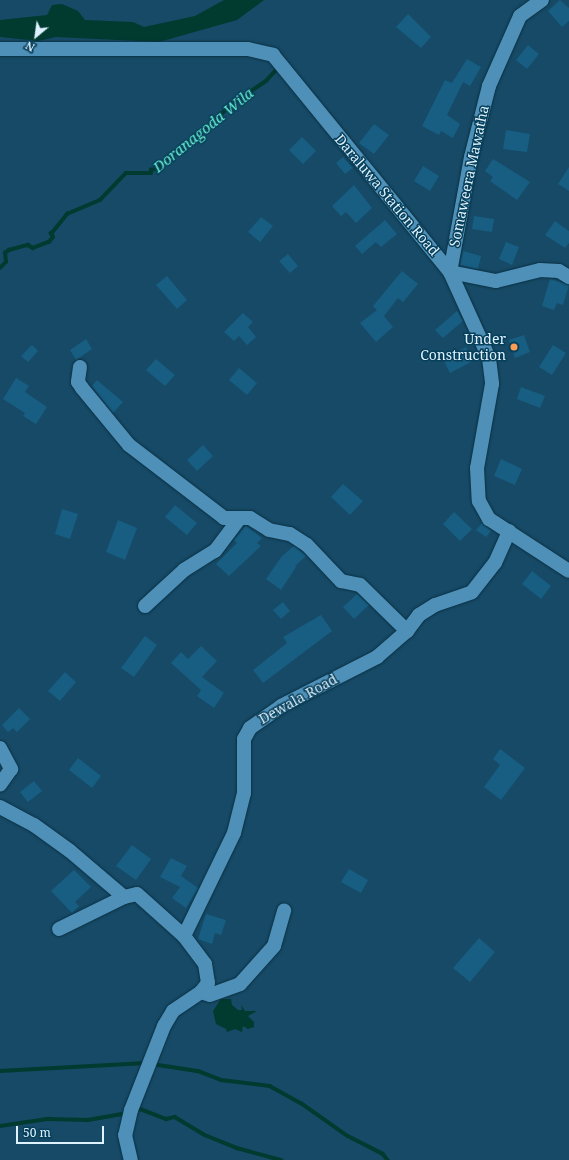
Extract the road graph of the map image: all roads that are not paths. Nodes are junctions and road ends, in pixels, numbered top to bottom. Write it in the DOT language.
graph roads {
  1 [pos="542,0"];
  2 [pos="0,49"];
  3 [pos="450,272"];
  4 [pos="569,277"];
  5 [pos="80,367"];
  6 [pos="238,520"];
  7 [pos="510,532"];
  8 [pos="569,571"];
  9 [pos="145,606"];
  10 [pos="407,631"];
  11 [pos="0,748"];
  12 [pos="0,785"];
  13 [pos="0,807"];
  14 [pos="124,897"];
  15 [pos="284,910"];
  16 [pos="59,929"];
  17 [pos="184,936"];
  18 [pos="201,992"];
  19 [pos="131,1160"];
  1 -- 3 [label="street, Somaweera Mawatha"];
  2 -- 3 [label="street, Daraluwa Station Road"];
  3 -- 4 [label="street"];
  3 -- 7 [label="street, Daraluwa Station Road"];
  5 -- 6 [label="street"];
  6 -- 9 [label="street"];
  6 -- 10 [label="street"];
  7 -- 8 [label="street, Daraluwa Station Road"];
  7 -- 10 [label="street, Dewala Road"];
  10 -- 17 [label="street, Dewala Road"];
  11 -- 12 [label="street"];
  13 -- 14 [label="street"];
  14 -- 16 [label="street"];
  14 -- 17 [label="street"];
  15 -- 18 [label="street"];
  17 -- 18 [label="street"];
  18 -- 19 [label="street"];
}
